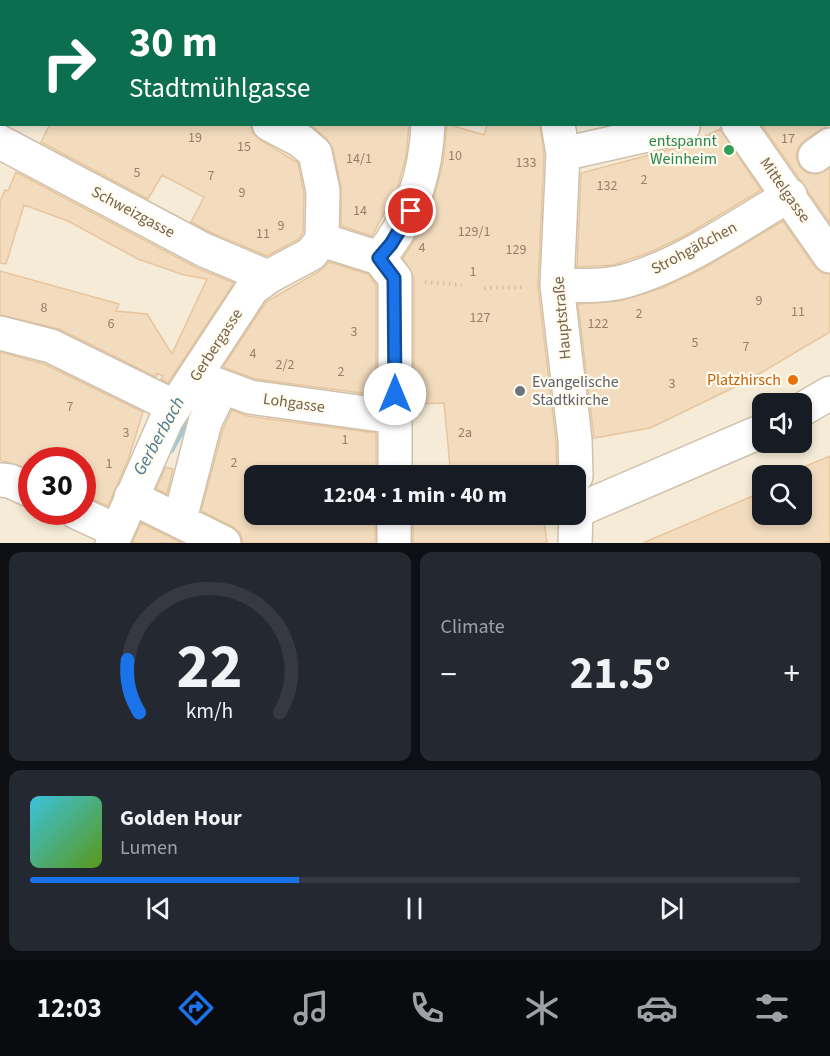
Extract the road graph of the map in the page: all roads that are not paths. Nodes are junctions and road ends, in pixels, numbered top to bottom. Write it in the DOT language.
graph roads {
  1 [pos="273,126"];
  2 [pos="428,126"];
  3 [pos="739,126"];
  4 [pos="683,127"];
  5 [pos="560,139"];
  6 [pos="0,142"];
  7 [pos="790,195"];
  8 [pos="322,240"];
  9 [pos="830,256"];
  10 [pos="379,258"];
  11 [pos="268,277"];
  12 [pos="557,285"];
  13 [pos="0,333"];
  14 [pos="209,382"];
  15 [pos="830,393"];
  16 [pos="812,404"];
  17 [pos="175,407"];
  18 [pos="395,417"];
  19 [pos="752,435"];
  20 [pos="395,465"];
  21 [pos="576,465"];
  22 [pos="0,480"];
  23 [pos="18,485"];
  24 [pos="130,497"];
  25 [pos="586,509"];
  26 [pos="180,519"];
  27 [pos="96,525"];
  28 [pos="394,525"];
  29 [pos="576,525"];
  30 [pos="115,537"];
  31 [pos="224,543"];
  32 [pos="394,543"];
  33 [pos="575,543"];
  1 -- 8 [label="street"];
  2 -- 10 [label="street"];
  3 -- 7 [label="street, Mittelgasse"];
  4 -- 5 [label="street"];
  5 -- 12 [label="street, Hauptstraße"];
  6 -- 11 [label="street, Schweizgasse"];
  7 -- 9 [label="street, Mittelgasse"];
  7 -- 12 [label="street, Strohgäßchen"];
  8 -- 10 [label="street"];
  8 -- 11 [label="street, Gerbergasse"];
  10 -- 18 [label="street"];
  11 -- 14 [label="street, Gerbergasse"];
  12 -- 21 [label="street, Hauptstraße"];
  13 -- 17 [label="street"];
  14 -- 17 [label="street, Gerbergasse"];
  14 -- 18 [label="street, Lohgasse"];
  14 -- 26 [label="street"];
  15 -- 16 [label="street"];
  17 -- 24 [label="street, Gerbergasse"];
  18 -- 20 [label="street"];
  19 -- 25 [label="street"];
  22 -- 23 [label="street"];
  24 -- 26 [label="street"];
  24 -- 30 [label="street, Gerbergasse"];
  26 -- 31 [label="street"];
  27 -- 30 [label="street"];
  28 -- 32 [label="street"];
  29 -- 33 [label="street"];
}
